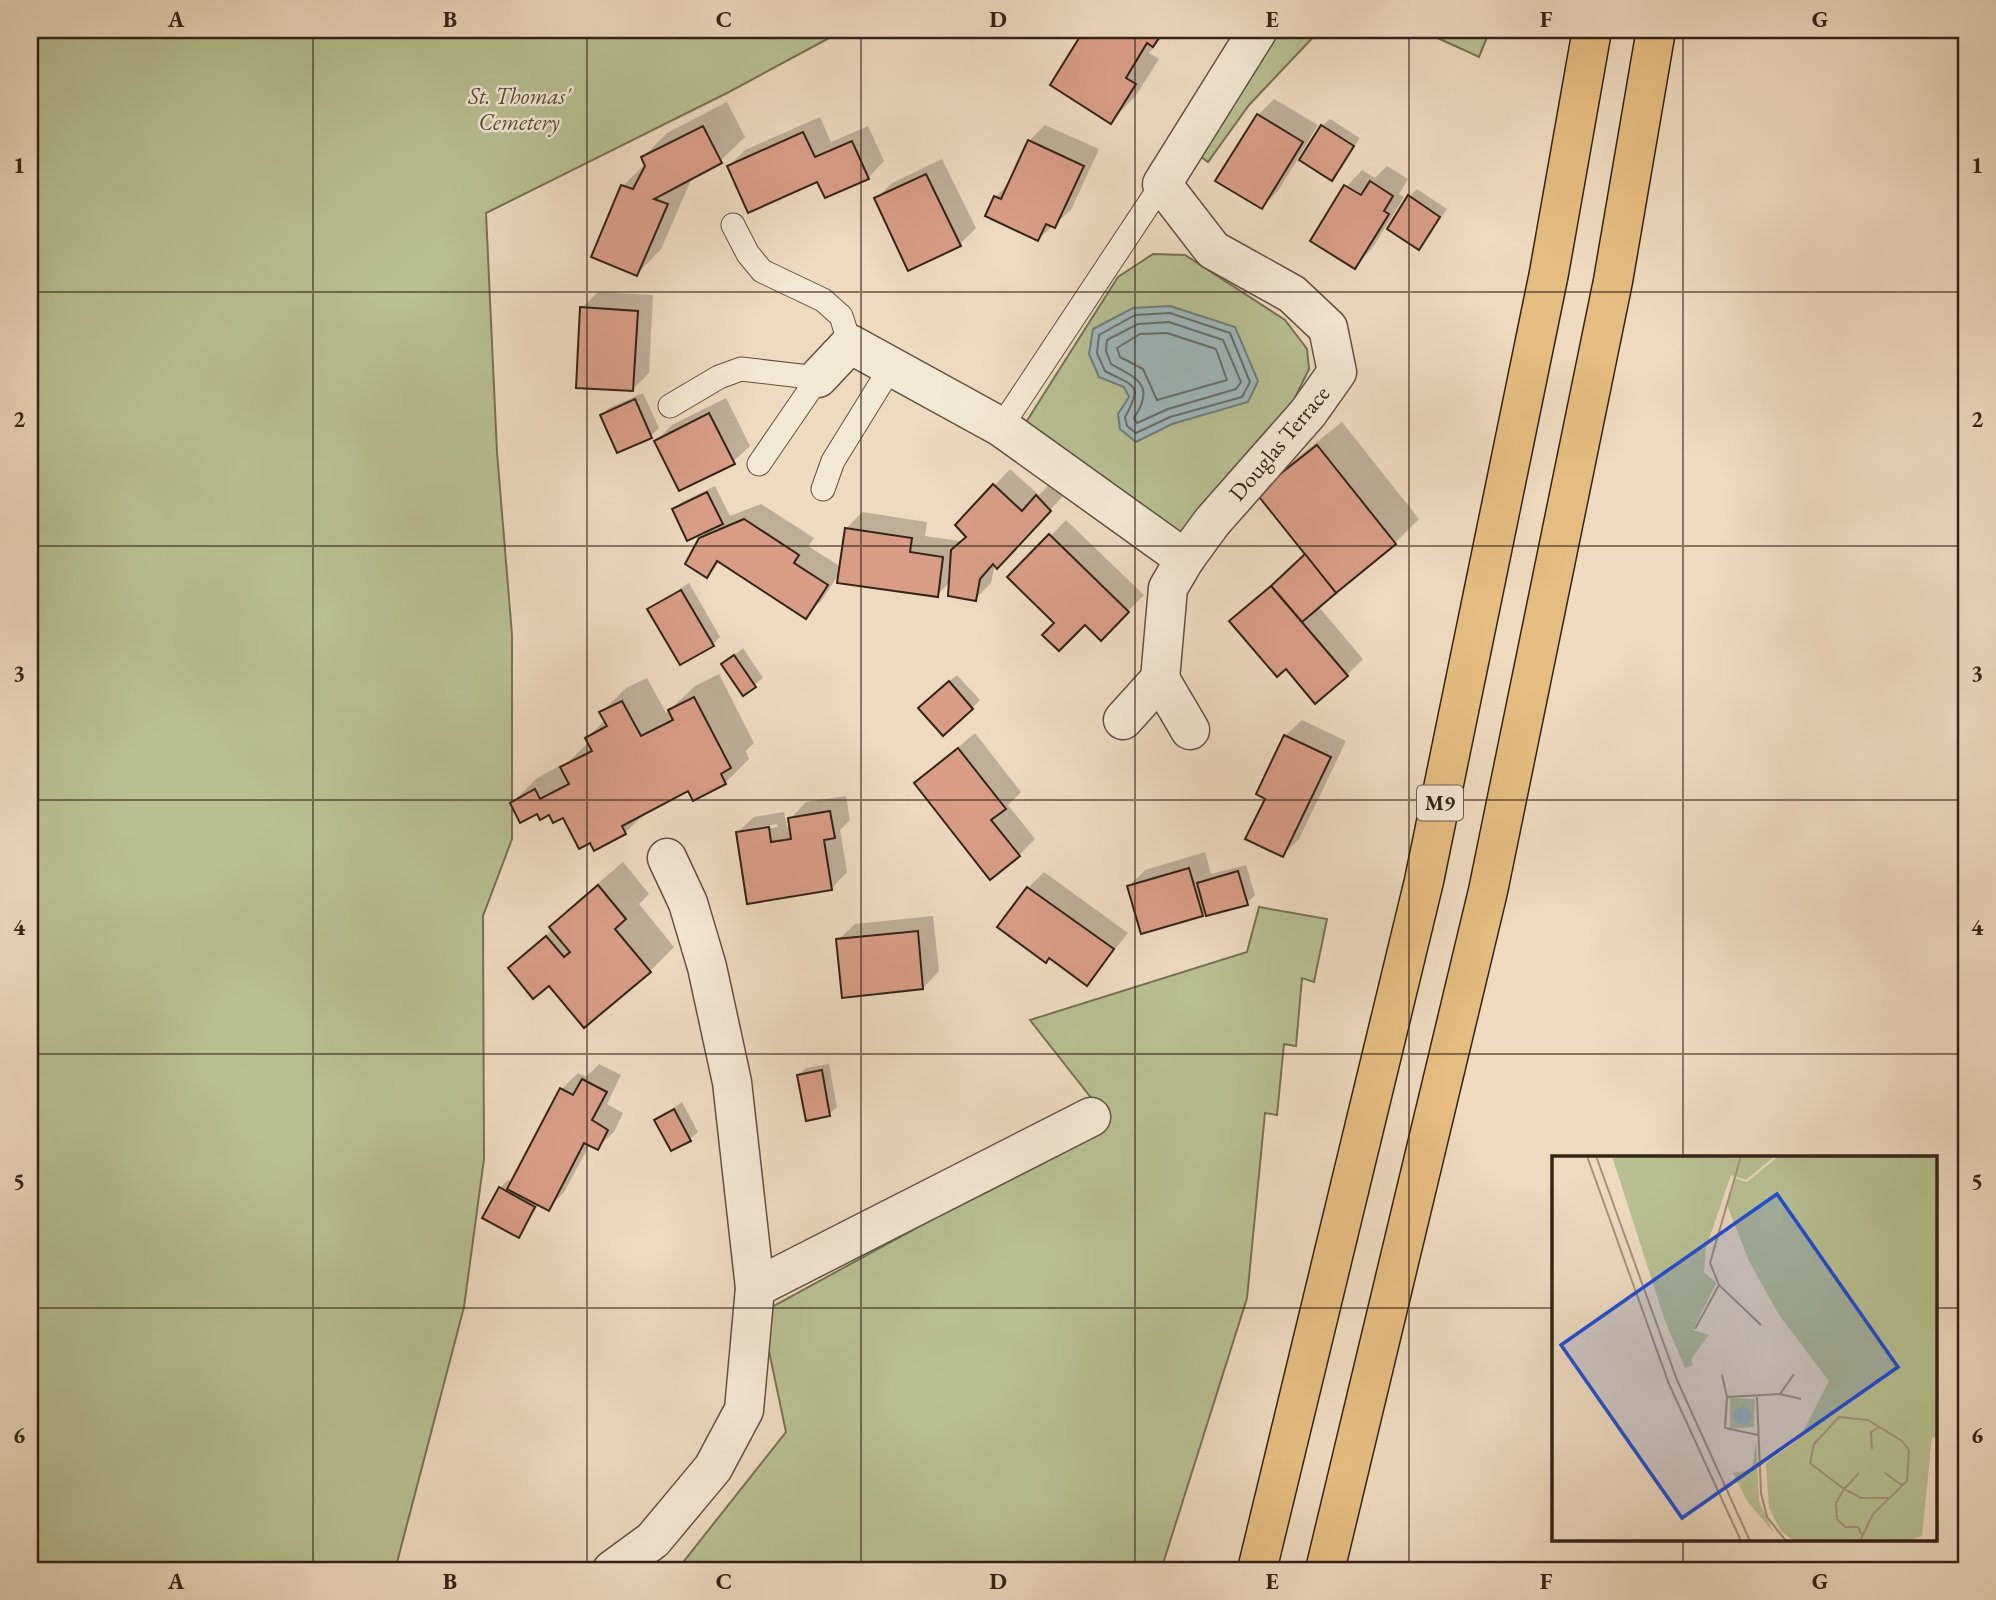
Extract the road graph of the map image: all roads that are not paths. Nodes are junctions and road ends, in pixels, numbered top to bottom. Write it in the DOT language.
graph roads {
  1 [pos="1258,30"];
  2 [pos="1592,30"];
  3 [pos="1656,30"];
  4 [pos="1162,184"];
  5 [pos="733,225"];
  6 [pos="850,344"];
  7 [pos="891,367"];
  8 [pos="818,377"];
  9 [pos="670,406"];
  10 [pos="1001,427"];
  11 [pos="759,464"];
  12 [pos="823,489"];
  13 [pos="1185,559"];
  14 [pos="1160,679"];
  15 [pos="1123,720"];
  16 [pos="1190,730"];
  17 [pos="667,858"];
  18 [pos="1091,1117"];
  19 [pos="755,1289"];
  20 [pos="612,1570"];
  21 [pos="1257,1570"];
  22 [pos="1325,1570"];
  1 -- 4 [label="street"];
  2 -- 21 [label="highway, M9"];
  3 -- 22 [label="highway"];
  4 -- 10 [label="lane"];
  4 -- 13 [label="street, Douglas Terrace"];
  5 -- 6 [label="lane"];
  6 -- 7 [label="street"];
  6 -- 8 [label="street"];
  7 -- 10 [label="street"];
  7 -- 12 [label="lane"];
  8 -- 9 [label="lane"];
  8 -- 11 [label="lane"];
  10 -- 13 [label="street"];
  13 -- 14 [label="street, Douglas Terrace"];
  14 -- 15 [label="street"];
  14 -- 16 [label="street"];
  17 -- 19 [label="street"];
  18 -- 19 [label="street"];
  19 -- 20 [label="street"];
}
